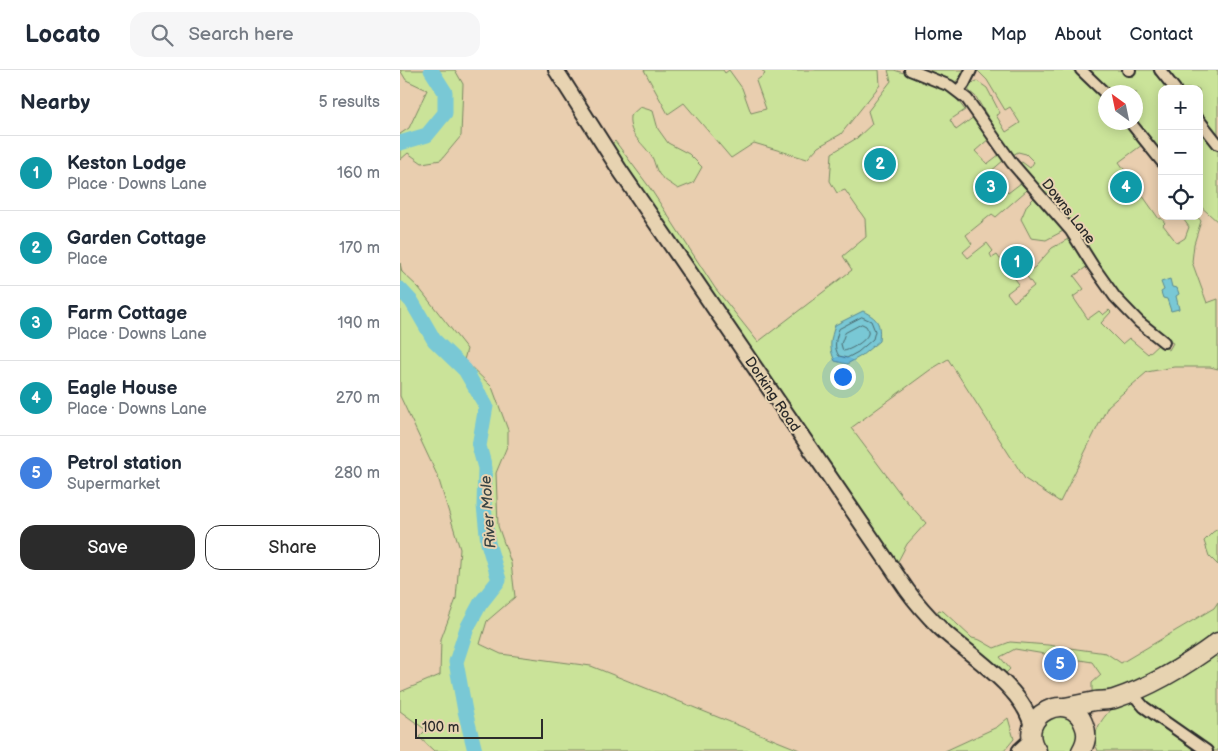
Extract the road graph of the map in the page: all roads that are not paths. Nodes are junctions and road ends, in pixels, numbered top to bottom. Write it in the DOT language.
graph roads {
  1 [pos="556,70"];
  2 [pos="910,70"];
  3 [pos="971,70"];
  4 [pos="1081,70"];
  5 [pos="1160,70"];
  6 [pos="1172,85"];
  7 [pos="1098,86"];
  8 [pos="958,91"];
  9 [pos="1203,125"];
  10 [pos="1136,130"];
  11 [pos="1218,144"];
  12 [pos="1158,157"];
  13 [pos="1164,342"];
  14 [pos="1218,642"];
  15 [pos="1131,692"];
  16 [pos="1018,696"];
  17 [pos="1112,700"];
  18 [pos="1057,708"];
  19 [pos="1030,742"];
  20 [pos="1086,744"];
  21 [pos="1206,751"];
  1 -- 16 [label="main road, Dorking Road"];
  2 -- 8 [label="street, Downs Lane"];
  3 -- 8 [label="street"];
  4 -- 7 [label="street"];
  5 -- 6 [label="street"];
  8 -- 13 [label="street, Downs Lane"];
  9 -- 11 [label="street"];
  10 -- 12 [label="street"];
  14 -- 15 [label="highway"];
  15 -- 17 [label="highway"];
  15 -- 21 [label="street"];
  16 -- 18 [label="main road, Dorking Road"];
  16 -- 19 [label="main road, Dorking Road"];
  17 -- 18 [label="highway"];
  17 -- 20 [label="highway"];
  18 -- 19 [label="highway"];
  18 -- 20 [label="highway"];
}
